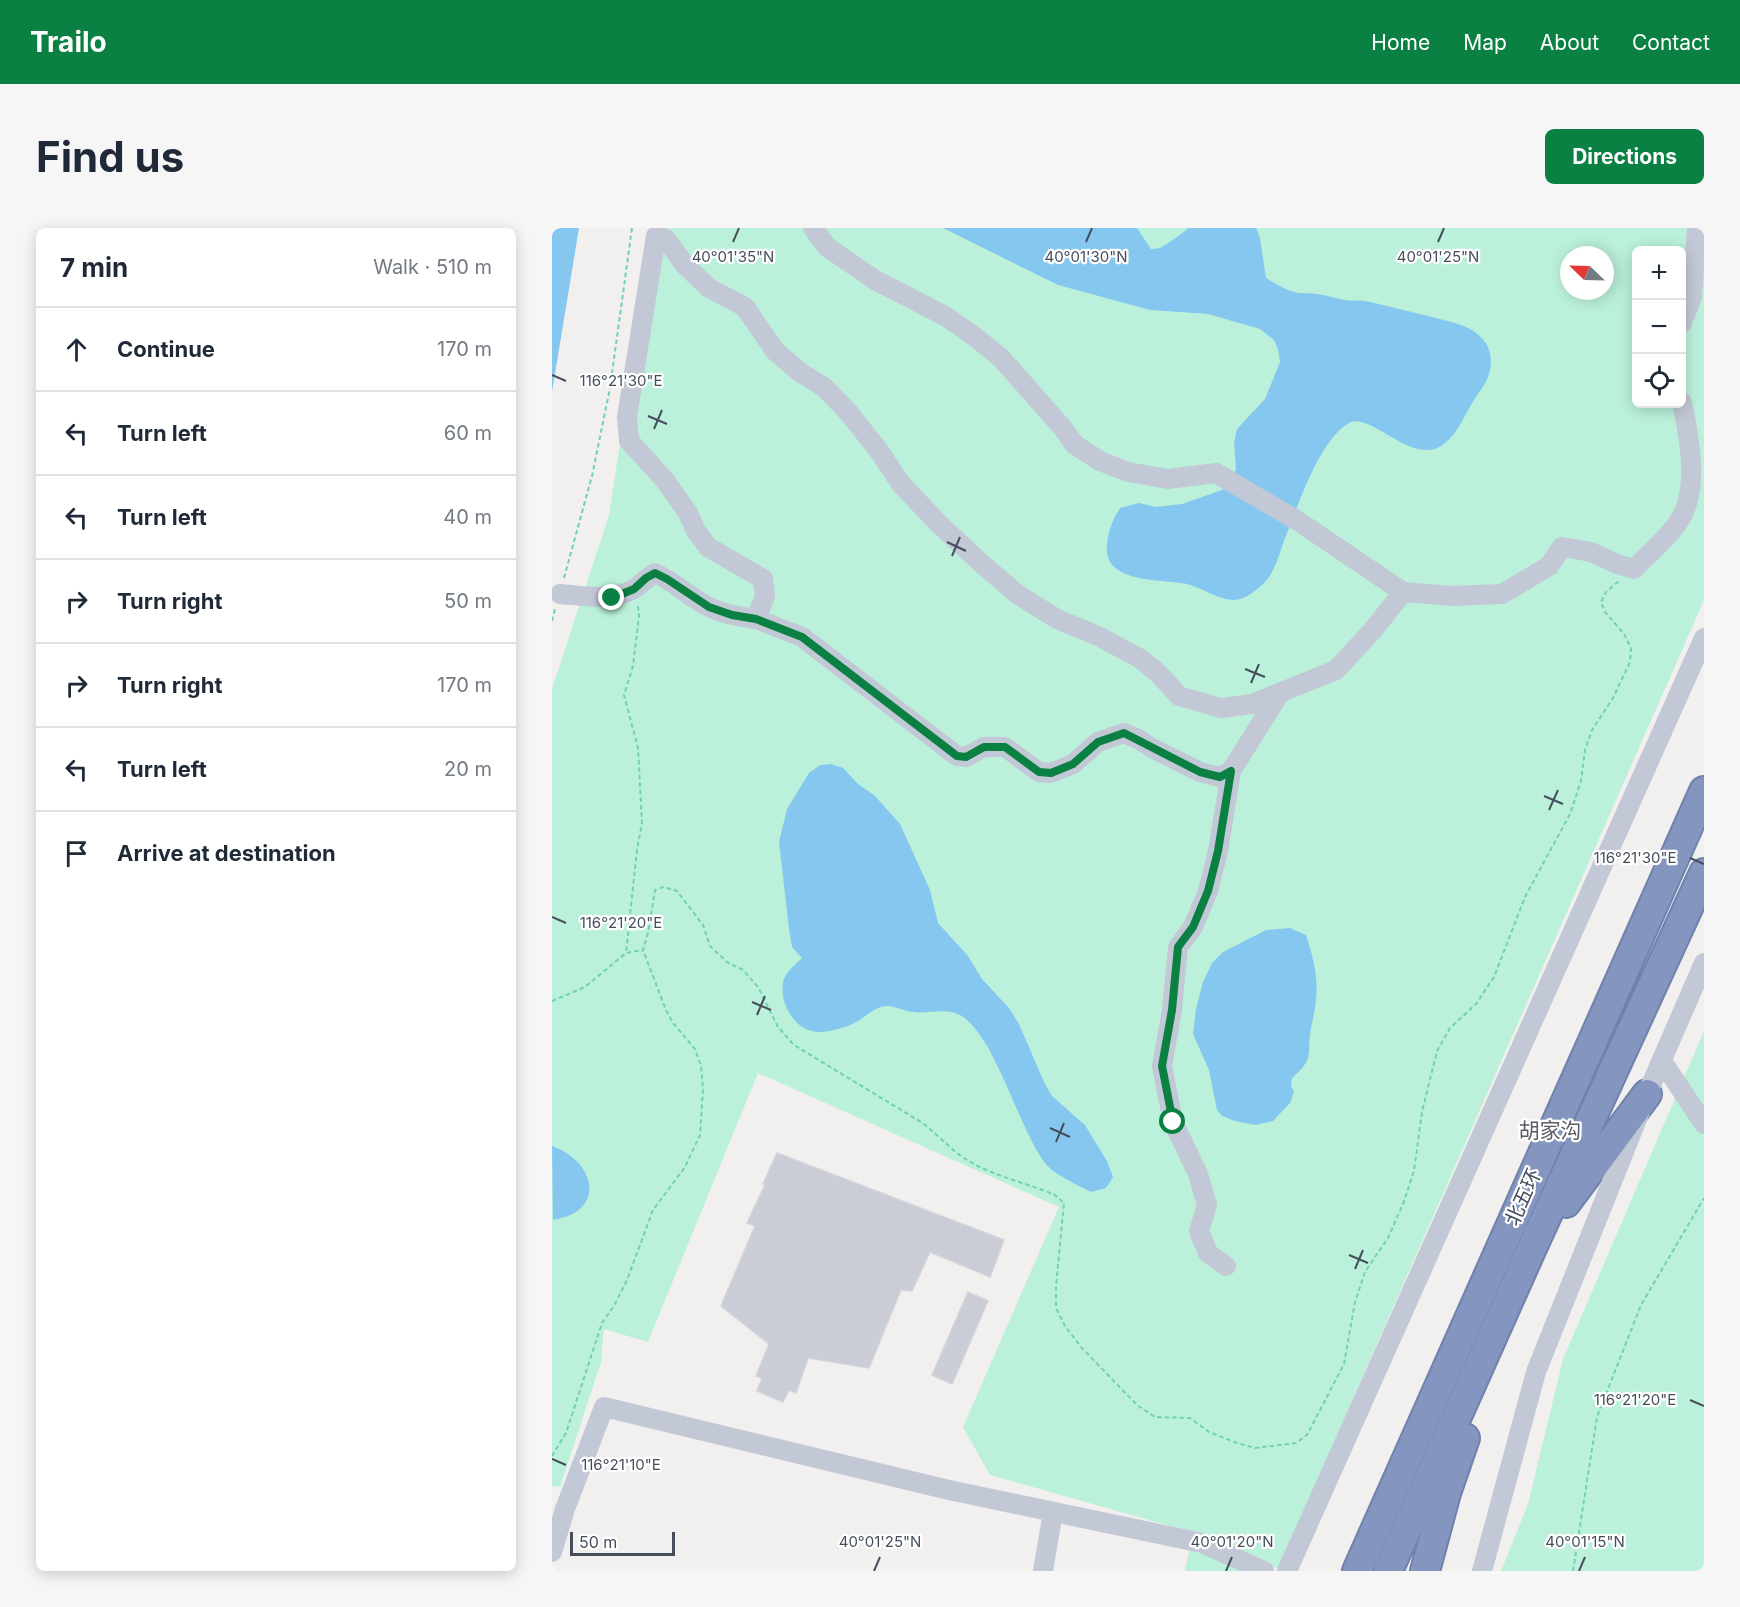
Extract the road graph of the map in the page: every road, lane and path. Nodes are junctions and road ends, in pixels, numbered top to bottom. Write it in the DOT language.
graph roads {
  1 [pos="632,228"];
  2 [pos="813,228"];
  3 [pos="1697,228"];
  4 [pos="1686,313"];
  5 [pos="1683,408"];
  6 [pos="1634,569"];
  7 [pos="634,589"];
  8 [pos="1403,592"];
  9 [pos="560,594"];
  10 [pos="756,619"];
  11 [pos="552,621"];
  12 [pos="1704,638"];
  13 [pos="1280,693"];
  14 [pos="1231,771"];
  15 [pos="1704,791"];
  16 [pos="1704,873"];
  17 [pos="643,950"];
  18 [pos="626,953"];
  19 [pos="1704,963"];
  20 [pos="552,1001"];
  21 [pos="1662,1061"];
  22 [pos="1647,1094"];
  23 [pos="1704,1124"];
  24 [pos="1704,1198"];
  25 [pos="1528,1258"];
  26 [pos="1226,1266"];
  27 [pos="552,1456"];
  28 [pos="1053,1512"];
  29 [pos="552,1552"];
  30 [pos="1426,1568"];
  31 [pos="1044,1571"];
  32 [pos="1264,1571"];
  33 [pos="1287,1571"];
  34 [pos="1357,1571"];
  35 [pos="1389,1571"];
  36 [pos="1482,1571"];
  37 [pos="1573,1571"];
  1 -- 9 [label="path"];
  2 -- 8 [label="street"];
  3 -- 4 [label="street"];
  5 -- 6 [label="street"];
  6 -- 8 [label="street"];
  6 -- 17 [label="path"];
  7 -- 9 [label="street"];
  7 -- 10 [label="street"];
  7 -- 18 [label="path"];
  8 -- 13 [label="street"];
  9 -- 11 [label="path"];
  10 -- 13 [label="street"];
  10 -- 14 [label="street"];
  12 -- 33 [label="street"];
  13 -- 14 [label="street"];
  14 -- 26 [label="street"];
  15 -- 34 [label="highway, 北五环"];
  16 -- 25 [label="highway, 北五环"];
  17 -- 18 [label="path"];
  17 -- 27 [label="path"];
  18 -- 20 [label="path"];
  19 -- 21 [label="street"];
  21 -- 22 [label="street"];
  21 -- 23 [label="street"];
  22 -- 25 [label="highway"];
  22 -- 36 [label="street"];
  24 -- 37 [label="path"];
  25 -- 30 [label="highway"];
  25 -- 35 [label="highway, 北五环"];
  28 -- 29 [label="street"];
  28 -- 31 [label="street"];
  28 -- 32 [label="street"];
}
